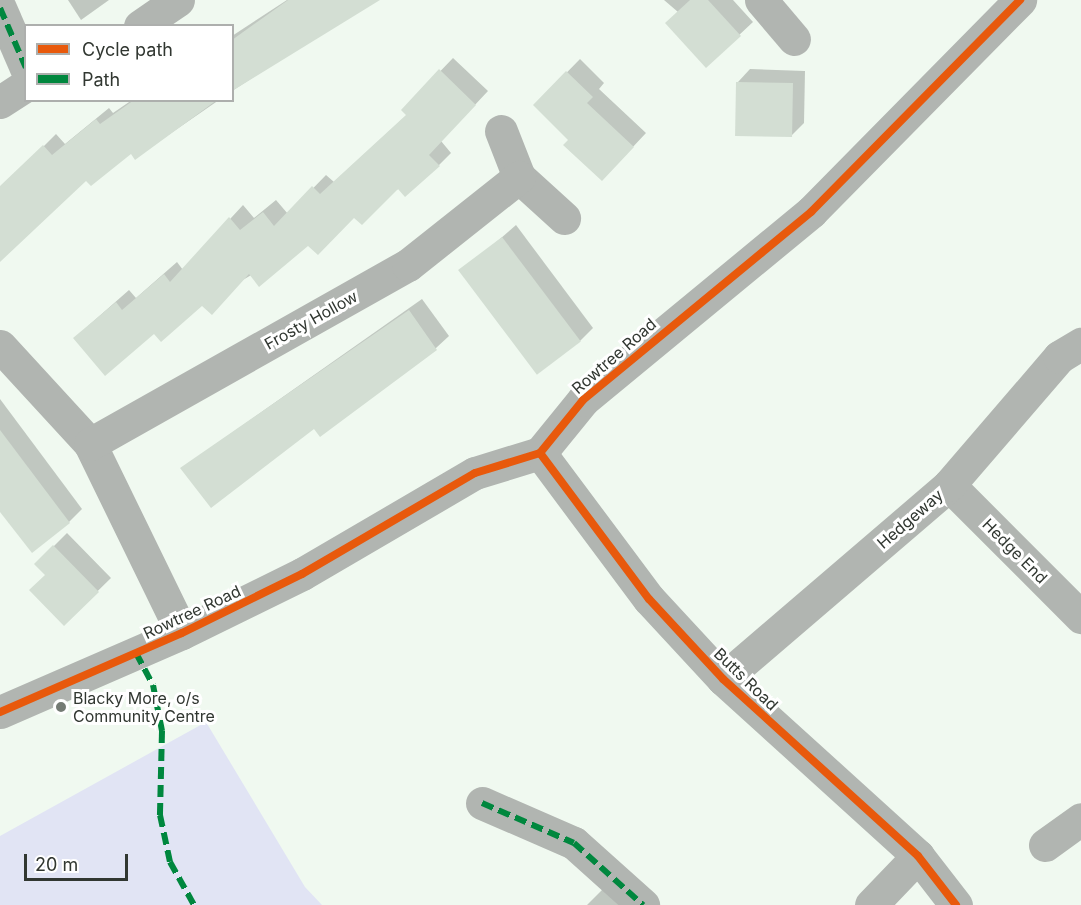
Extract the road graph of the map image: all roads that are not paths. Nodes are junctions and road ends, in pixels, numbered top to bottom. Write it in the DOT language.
graph roads {
  1 [pos="178,0"];
  2 [pos="761,0"];
  3 [pos="1020,0"];
  4 [pos="0,8"];
  5 [pos="143,24"];
  6 [pos="794,39"];
  7 [pos="24,63"];
  8 [pos="24,86"];
  9 [pos="0,102"];
  10 [pos="501,131"];
  11 [pos="519,177"];
  12 [pos="564,218"];
  13 [pos="1081,344"];
  14 [pos="0,346"];
  15 [pos="90,444"];
  16 [pos="540,453"];
  17 [pos="949,485"];
  18 [pos="1081,617"];
  19 [pos="182,633"];
  20 [pos="723,679"];
  21 [pos="0,712"];
  22 [pos="482,803"];
  23 [pos="1081,819"];
  24 [pos="1045,844"];
  25 [pos="918,856"];
  26 [pos="643,905"];
  27 [pos="871,905"];
  28 [pos="956,905"];
  1 -- 5 [label="street"];
  2 -- 6 [label="street"];
  3 -- 16 [label="street, Rowtree Road"];
  4 -- 7 [label="street"];
  8 -- 9 [label="street"];
  10 -- 11 [label="street"];
  11 -- 12 [label="street"];
  11 -- 15 [label="street, Frosty Hollow"];
  13 -- 17 [label="street, Hedgeway"];
  14 -- 15 [label="street"];
  15 -- 19 [label="street"];
  16 -- 19 [label="street, Rowtree Road"];
  16 -- 20 [label="street, Butts Road"];
  17 -- 18 [label="street, Hedge End"];
  17 -- 20 [label="street, Hedgeway"];
  19 -- 21 [label="street, Rowtree Road"];
  20 -- 25 [label="street, Butts Road"];
  22 -- 26 [label="street"];
  23 -- 24 [label="street"];
  25 -- 27 [label="street"];
  25 -- 28 [label="street, Butts Road"];
}
